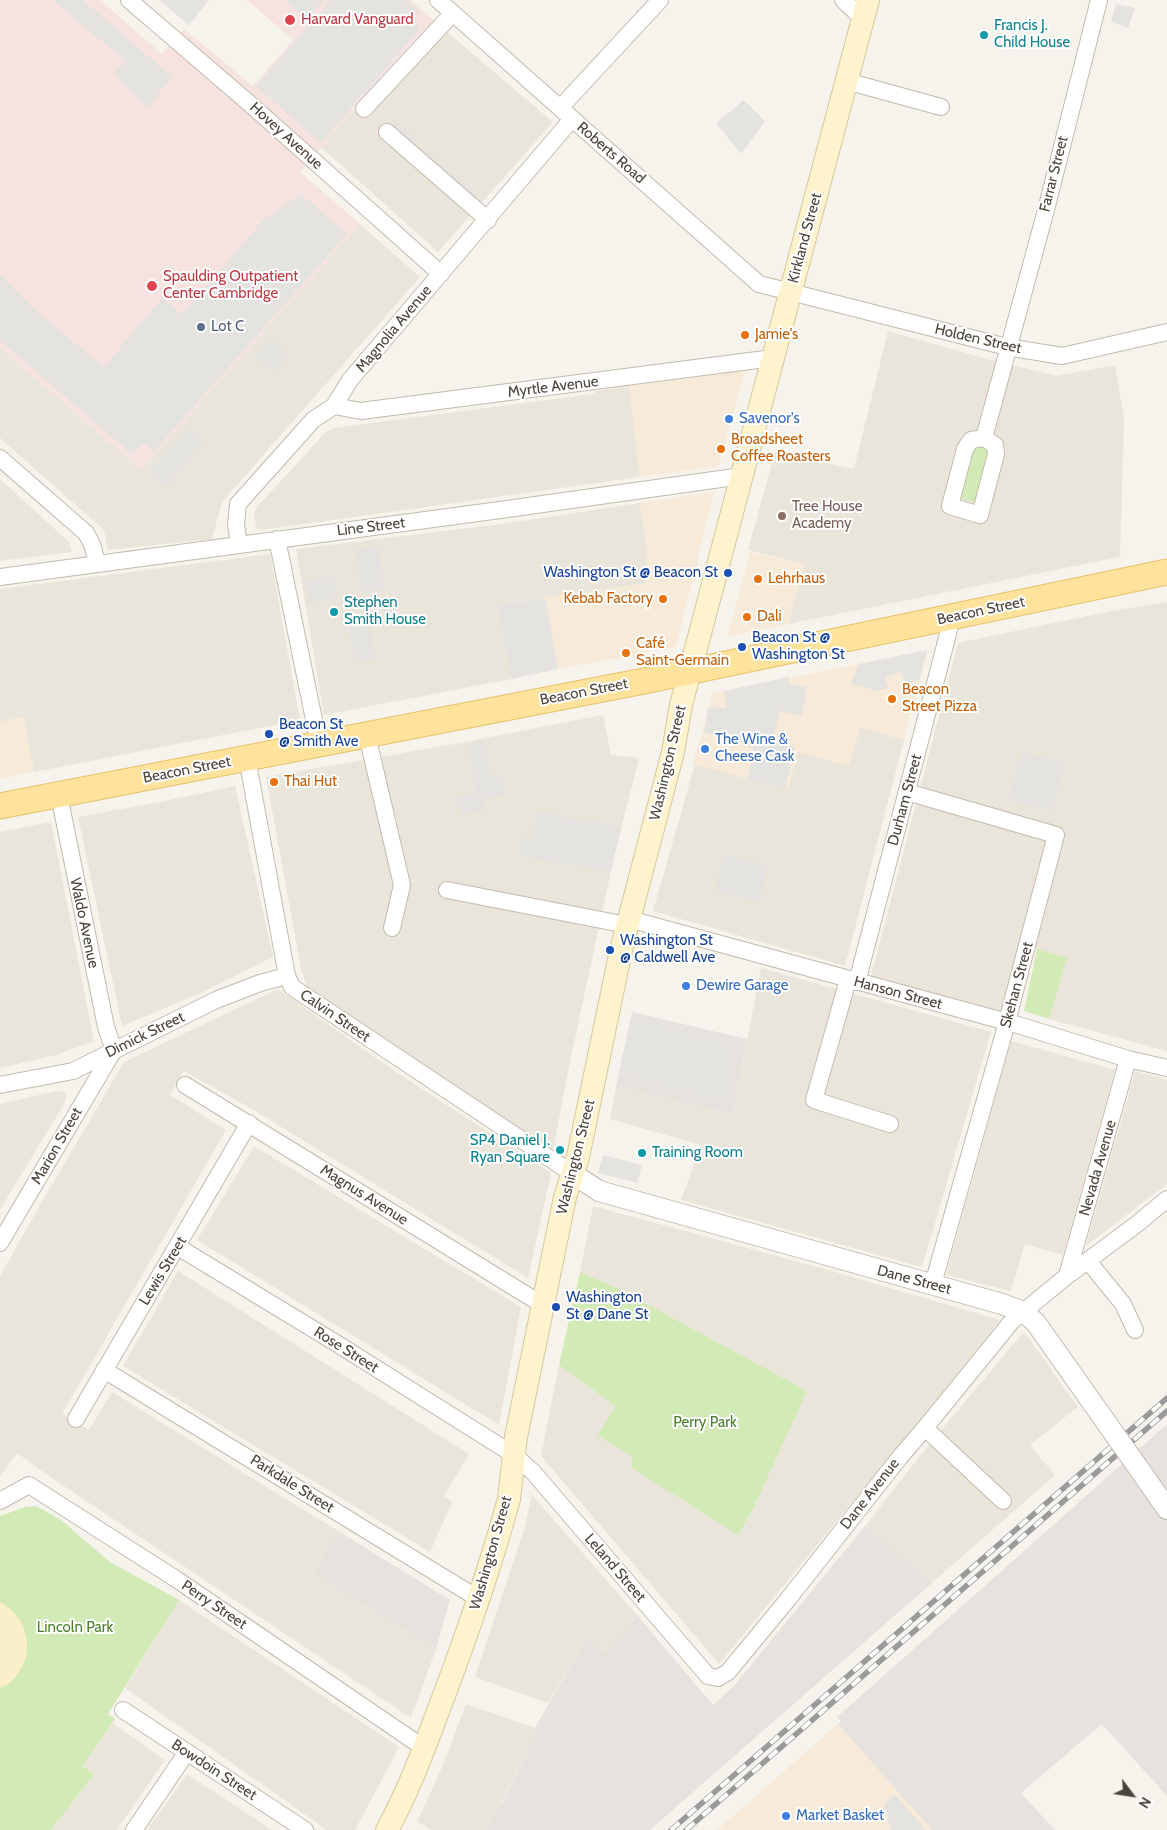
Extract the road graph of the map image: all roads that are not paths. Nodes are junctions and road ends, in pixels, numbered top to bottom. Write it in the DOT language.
graph roads {
  1 [pos="129,0"];
  2 [pos="438,0"];
  3 [pos="660,0"];
  4 [pos="843,0"];
  5 [pos="1099,0"];
  6 [pos="865,10"];
  7 [pos="453,13"];
  8 [pos="846,81"];
  9 [pos="941,107"];
  10 [pos="364,109"];
  11 [pos="566,114"];
  12 [pos="386,132"];
  13 [pos="488,220"];
  14 [pos="441,274"];
  15 [pos="790,291"];
  16 [pos="1167,332"];
  17 [pos="1008,347"];
  18 [pos="773,358"];
  19 [pos="334,406"];
  20 [pos="984,438"];
  21 [pos="0,458"];
  22 [pos="742,476"];
  23 [pos="276,539"];
  24 [pos="239,544"];
  25 [pos="98,564"];
  26 [pos="1167,572"];
  27 [pos="0,577"];
  28 [pos="951,617"];
  29 [pos="690,671"];
  30 [pos="367,735"];
  31 [pos="319,744"];
  32 [pos="247,758"];
  33 [pos="906,792"];
  34 [pos="59,795"];
  35 [pos="0,806"];
  36 [pos="447,890"];
  37 [pos="628,922"];
  38 [pos="392,928"];
  39 [pos="287,976"];
  40 [pos="852,981"];
  41 [pos="1006,1023"];
  42 [pos="114,1050"];
  43 [pos="1128,1059"];
  44 [pos="1167,1068"];
  45 [pos="0,1085"];
  46 [pos="185,1085"];
  47 [pos="249,1123"];
  48 [pos="890,1124"];
  49 [pos="573,1174"];
  50 [pos="1167,1199"];
  51 [pos="0,1243"];
  52 [pos="178,1247"];
  53 [pos="1088,1261"];
  54 [pos="1067,1276"];
  55 [pos="933,1284"];
  56 [pos="544,1305"];
  57 [pos="1024,1312"];
  58 [pos="1135,1330"];
  59 [pos="104,1370"];
  60 [pos="76,1418"];
  61 [pos="925,1428"];
  62 [pos="514,1455"];
  63 [pos="0,1501"];
  64 [pos="1003,1502"];
  65 [pos="1167,1509"];
  66 [pos="479,1599"];
  67 [pos="718,1678"];
  68 [pos="123,1710"];
  69 [pos="424,1748"];
  70 [pos="187,1752"];
  71 [pos="134,1830"];
  72 [pos="305,1830"];
  73 [pos="387,1830"];
  1 -- 14 [label="street, Hovey Avenue"];
  2 -- 7 [label="street, Roberts Road"];
  3 -- 11 [label="street, Magnolia Avenue"];
  4 -- 6 [label="street"];
  5 -- 17 [label="street, Farrar Street"];
  6 -- 8 [label="main road, Kirkland Street"];
  7 -- 10 [label="street"];
  7 -- 11 [label="street, Roberts Road"];
  8 -- 9 [label="street"];
  8 -- 15 [label="main road, Kirkland Street"];
  11 -- 13 [label="street, Magnolia Avenue"];
  11 -- 15 [label="street, Roberts Road"];
  12 -- 13 [label="street"];
  13 -- 14 [label="street, Magnolia Avenue"];
  14 -- 19 [label="street, Magnolia Avenue"];
  15 -- 17 [label="street, Holden Street"];
  15 -- 18 [label="main road, Kirkland Street"];
  16 -- 17 [label="street, Holden Street"];
  17 -- 20 [label="street, Farrar Street"];
  18 -- 19 [label="street, Myrtle Avenue"];
  18 -- 22 [label="main road, Kirkland Street"];
  19 -- 24 [label="street, Magnolia Avenue"];
  21 -- 25 [label="street"];
  22 -- 23 [label="street, Line Street"];
  22 -- 29 [label="main road, Washington Street"];
  23 -- 24 [label="street, Line Street"];
  23 -- 31 [label="street"];
  24 -- 25 [label="street, Line Street"];
  25 -- 27 [label="street, Line Street"];
  26 -- 28 [label="main road, Beacon Street"];
  28 -- 29 [label="main road, Beacon Street"];
  28 -- 33 [label="street, Durham Street"];
  29 -- 30 [label="main road, Beacon Street"];
  29 -- 37 [label="main road, Washington Street"];
  30 -- 31 [label="main road, Beacon Street"];
  30 -- 38 [label="street"];
  31 -- 32 [label="main road, Beacon Street"];
  32 -- 34 [label="main road, Beacon Street"];
  32 -- 39 [label="street, Calvin Street"];
  33 -- 40 [label="street, Durham Street"];
  33 -- 41 [label="street, Skehan Street"];
  34 -- 35 [label="main road, Beacon Street"];
  34 -- 42 [label="street, Waldo Avenue"];
  36 -- 37 [label="street, Hanson Street"];
  37 -- 40 [label="street, Hanson Street"];
  37 -- 49 [label="main road, Washington Street"];
  39 -- 42 [label="street, Dimick Street"];
  39 -- 49 [label="street, Calvin Street"];
  40 -- 41 [label="street, Hanson Street"];
  40 -- 48 [label="street, Durham Street"];
  41 -- 43 [label="street, Hanson Street"];
  41 -- 55 [label="street, Skehan Street"];
  42 -- 45 [label="street, Dimick Street"];
  42 -- 51 [label="street, Marion Street"];
  43 -- 44 [label="street, Hanson Street"];
  43 -- 54 [label="street, Nevada Avenue"];
  46 -- 47 [label="street, Magnus Avenue"];
  47 -- 52 [label="street, Lewis Street"];
  47 -- 56 [label="street, Magnus Avenue"];
  49 -- 55 [label="street, Dane Street"];
  49 -- 56 [label="main road, Washington Street"];
  50 -- 53 [label="street, Dane Avenue"];
  52 -- 59 [label="street, Lewis Street"];
  52 -- 62 [label="street, Rose Street"];
  53 -- 54 [label="street, Dane Avenue"];
  53 -- 58 [label="street"];
  54 -- 57 [label="street, Dane Avenue"];
  55 -- 57 [label="street, Dane Street"];
  56 -- 62 [label="main road, Washington Street"];
  57 -- 61 [label="street, Dane Avenue"];
  57 -- 65 [label="street, Dane Street, bridge"];
  59 -- 60 [label="street, Lewis Street"];
  59 -- 66 [label="street, Parkdale Street"];
  61 -- 64 [label="street"];
  61 -- 67 [label="street, Dane Avenue"];
  62 -- 66 [label="main road, Washington Street"];
  62 -- 67 [label="street, Leland Street"];
  63 -- 69 [label="street, Perry Street"];
  66 -- 69 [label="main road, Washington Street"];
  68 -- 70 [label="street, Bowdoin Street"];
  69 -- 73 [label="main road, Washington Street"];
  70 -- 71 [label="street"];
  70 -- 72 [label="street, Bowdoin Street"];
}
